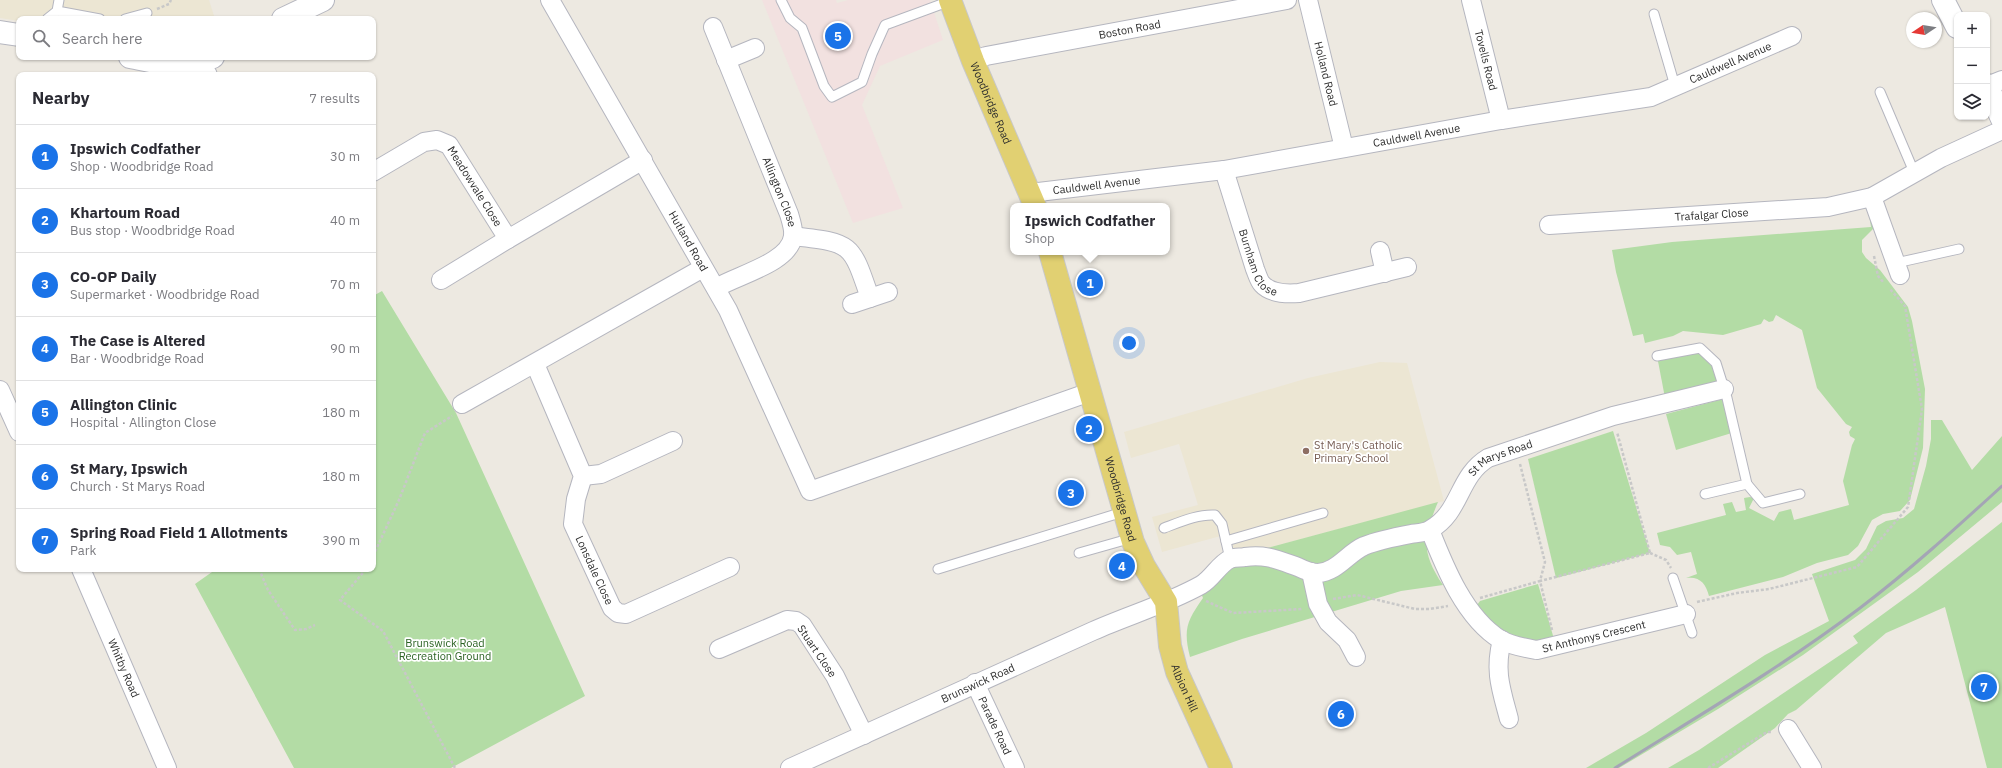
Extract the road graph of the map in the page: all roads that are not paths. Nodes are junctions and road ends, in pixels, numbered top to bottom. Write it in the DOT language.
graph roads {
  1 [pos="59,0"];
  2 [pos="323,0"];
  3 [pos="550,0"];
  4 [pos="781,0"];
  5 [pos="1287,0"];
  6 [pos="1308,0"];
  7 [pos="1471,0"];
  8 [pos="1943,0"];
  9 [pos="950,1"];
  10 [pos="57,11"];
  11 [pos="147,13"];
  12 [pos="1654,14"];
  13 [pos="51,16"];
  14 [pos="84,16"];
  15 [pos="136,16"];
  16 [pos="289,16"];
  17 [pos="1954,21"];
  18 [pos="713,27"];
  19 [pos="0,32"];
  20 [pos="16,35"];
  21 [pos="1792,36"];
  22 [pos="755,48"];
  23 [pos="145,60"];
  24 [pos="726,60"];
  25 [pos="973,61"];
  26 [pos="207,65"];
  27 [pos="2002,80"];
  28 [pos="1990,85"];
  29 [pos="1675,86"];
  30 [pos="1880,92"];
  31 [pos="1990,93"];
  32 [pos="2002,119"];
  33 [pos="1501,120"];
  34 [pos="2002,130"];
  35 [pos="1344,148"];
  36 [pos="643,160"];
  37 [pos="376,170"];
  38 [pos="1224,170"];
  39 [pos="1914,172"];
  40 [pos="1872,197"];
  41 [pos="1032,200"];
  42 [pos="1549,225"];
  43 [pos="793,236"];
  44 [pos="508,239"];
  45 [pos="1959,249"];
  46 [pos="1380,251"];
  47 [pos="1051,255"];
  48 [pos="1407,267"];
  49 [pos="703,268"];
  50 [pos="1898,269"];
  51 [pos="1385,273"];
  52 [pos="441,280"];
  53 [pos="716,288"];
  54 [pos="888,292"];
  55 [pos="870,298"];
  56 [pos="852,304"];
  57 [pos="1657,356"];
  58 [pos="535,364"];
  59 [pos="1724,389"];
  60 [pos="0,390"];
  61 [pos="1090,392"];
  62 [pos="462,404"];
  63 [pos="16,425"];
  64 [pos="673,441"];
  65 [pos="583,476"];
  66 [pos="1747,484"];
  67 [pos="1705,494"];
  68 [pos="1800,494"];
  69 [pos="1123,512"];
  70 [pos="1323,513"];
  71 [pos="1164,528"];
  72 [pos="1430,530"];
  73 [pos="1132,538"];
  74 [pos="1226,541"];
  75 [pos="1079,553"];
  76 [pos="1230,559"];
  77 [pos="730,567"];
  78 [pos="938,569"];
  79 [pos="82,572"];
  80 [pos="1311,572"];
  81 [pos="1673,578"];
  82 [pos="1166,602"];
  83 [pos="1686,614"];
  84 [pos="1692,633"];
  85 [pos="1502,640"];
  86 [pos="719,649"];
  87 [pos="1356,657"];
  88 [pos="976,683"];
  89 [pos="1509,719"];
  90 [pos="1788,729"];
  91 [pos="864,735"];
  92 [pos="167,768"];
  93 [pos="790,768"];
  94 [pos="1015,768"];
  95 [pos="1220,768"];
  96 [pos="1812,768"];
  1 -- 10 [label="lane"];
  2 -- 16 [label="street"];
  3 -- 36 [label="street, Hutland Road"];
  4 -- 9 [label="lane"];
  5 -- 25 [label="street, Boston Road"];
  6 -- 35 [label="street, Holland Road"];
  7 -- 33 [label="street, Tovells Road"];
  8 -- 17 [label="street"];
  9 -- 25 [label="main road, Woodbridge Road"];
  10 -- 13 [label="lane"];
  10 -- 14 [label="lane"];
  11 -- 15 [label="lane"];
  12 -- 29 [label="lane"];
  18 -- 24 [label="street, Allington Close"];
  19 -- 20 [label="street"];
  21 -- 29 [label="street, Cauldwell Avenue"];
  22 -- 24 [label="street"];
  23 -- 26 [label="street"];
  24 -- 43 [label="street, Allington Close"];
  25 -- 41 [label="main road, Woodbridge Road"];
  27 -- 28 [label="street"];
  29 -- 33 [label="street, Cauldwell Avenue"];
  30 -- 39 [label="lane"];
  31 -- 32 [label="street"];
  33 -- 35 [label="street, Cauldwell Avenue"];
  34 -- 39 [label="street, Trafalgar Close"];
  35 -- 38 [label="street, Cauldwell Avenue"];
  36 -- 44 [label="street, Meadowvale Close"];
  36 -- 49 [label="street, Hutland Road"];
  37 -- 44 [label="street, Meadowvale Close"];
  38 -- 41 [label="street, Cauldwell Avenue"];
  38 -- 51 [label="street, Burnham Close"];
  39 -- 40 [label="street, Trafalgar Close"];
  40 -- 42 [label="street, Trafalgar Close"];
  40 -- 50 [label="street"];
  43 -- 53 [label="street, Allington Close"];
  43 -- 55 [label="street"];
  44 -- 52 [label="street, Meadowvale Close"];
  45 -- 50 [label="lane"];
  46 -- 51 [label="street"];
  47 -- 61 [label="main road, Woodbridge Road"];
  48 -- 51 [label="street, Burnham Close"];
  49 -- 53 [label="street, Hutland Road"];
  49 -- 58 [label="street"];
  53 -- 61 [label="street, Hutland Road"];
  54 -- 55 [label="street"];
  55 -- 56 [label="street"];
  57 -- 59 [label="lane"];
  58 -- 62 [label="street"];
  58 -- 65 [label="street"];
  59 -- 66 [label="lane"];
  59 -- 72 [label="street, St Marys Road"];
  60 -- 63 [label="street"];
  61 -- 69 [label="main road, Woodbridge Road"];
  64 -- 65 [label="street"];
  65 -- 77 [label="street, Lonsdale Close"];
  66 -- 67 [label="lane"];
  66 -- 68 [label="lane"];
  69 -- 73 [label="main road, Woodbridge Road"];
  69 -- 78 [label="lane"];
  70 -- 74 [label="lane"];
  71 -- 74 [label="lane"];
  72 -- 80 [label="street, St Marys Road"];
  72 -- 85 [label="street, St Anthonys Crescent"];
  73 -- 75 [label="lane"];
  73 -- 82 [label="main road, Woodbridge Road"];
  74 -- 76 [label="lane"];
  76 -- 80 [label="street, St Marys Road"];
  76 -- 82 [label="street"];
  79 -- 92 [label="street, Whitby Road"];
  80 -- 87 [label="street"];
  81 -- 83 [label="lane"];
  82 -- 88 [label="street, Brunswick Road"];
  82 -- 95 [label="main road, Albion Hill"];
  83 -- 84 [label="lane"];
  83 -- 85 [label="street, St Anthonys Crescent"];
  85 -- 89 [label="street"];
  86 -- 91 [label="street, Stuart Close"];
  88 -- 91 [label="street, Brunswick Road"];
  88 -- 94 [label="street, Parade Road"];
  90 -- 96 [label="street"];
  91 -- 93 [label="street, Brunswick Road"];
}
